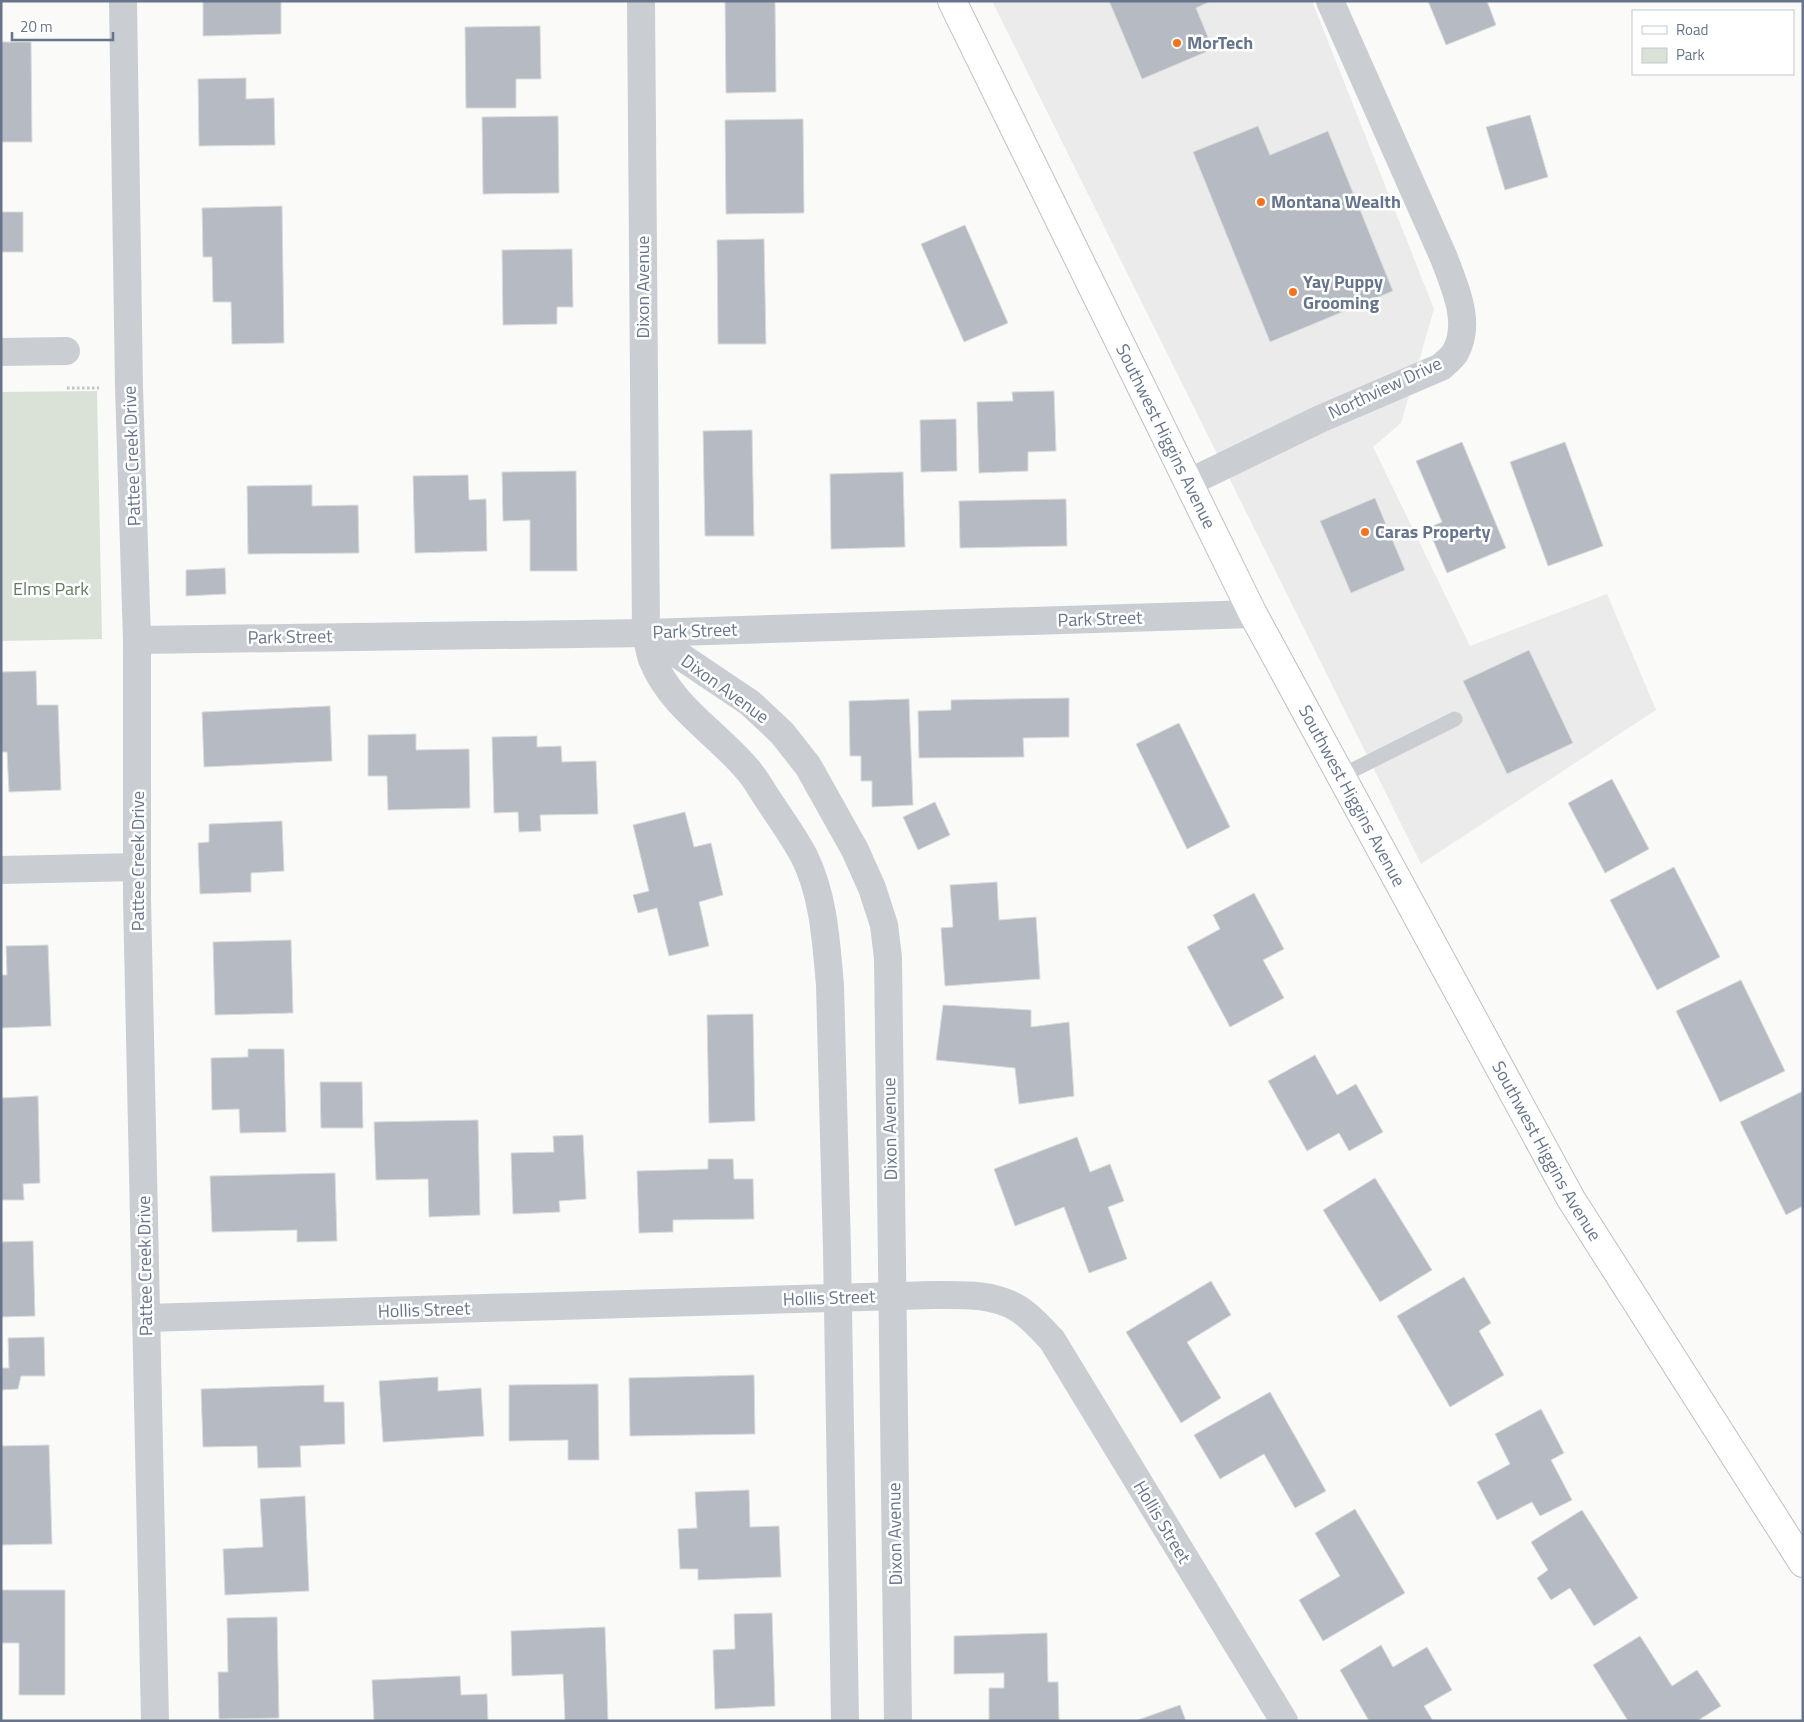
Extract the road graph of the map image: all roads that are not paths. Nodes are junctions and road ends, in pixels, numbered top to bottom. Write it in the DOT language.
graph roads {
  1 [pos="123,1"];
  2 [pos="641,1"];
  3 [pos="952,1"];
  4 [pos="1330,1"];
  5 [pos="66,351"];
  6 [pos="1,352"];
  7 [pos="1188,482"];
  8 [pos="1253,614"];
  9 [pos="646,633"];
  10 [pos="137,640"];
  11 [pos="1455,719"];
  12 [pos="1341,776"];
  13 [pos="137,868"];
  14 [pos="1,870"];
  15 [pos="892,1296"];
  16 [pos="837,1298"];
  17 [pos="146,1318"];
  18 [pos="1803,1563"];
  19 [pos="155,1721"];
  20 [pos="845,1721"];
  21 [pos="898,1721"];
  22 [pos="1284,1721"];
  1 -- 10 [label="street, Pattee Creek Drive"];
  2 -- 9 [label="street, Dixon Avenue"];
  3 -- 7 [label="main road, Southwest Higgins Avenue"];
  4 -- 7 [label="street, Northview Drive"];
  5 -- 6 [label="street"];
  7 -- 8 [label="main road, Southwest Higgins Avenue"];
  8 -- 9 [label="street, Park Street"];
  8 -- 12 [label="main road, Southwest Higgins Avenue"];
  9 -- 10 [label="street, Park Street"];
  9 -- 15 [label="street, Dixon Avenue"];
  9 -- 16 [label="street, Dixon Avenue"];
  10 -- 13 [label="street, Pattee Creek Drive"];
  11 -- 12 [label="lane"];
  12 -- 18 [label="main road, Southwest Higgins Avenue"];
  13 -- 14 [label="street"];
  13 -- 17 [label="street, Pattee Creek Drive"];
  15 -- 16 [label="street, Hollis Street"];
  15 -- 21 [label="street, Dixon Avenue"];
  15 -- 22 [label="street, Hollis Street"];
  16 -- 17 [label="street, Hollis Street"];
  16 -- 20 [label="street, Dixon Avenue"];
  17 -- 19 [label="street, Pattee Creek Drive"];
}
